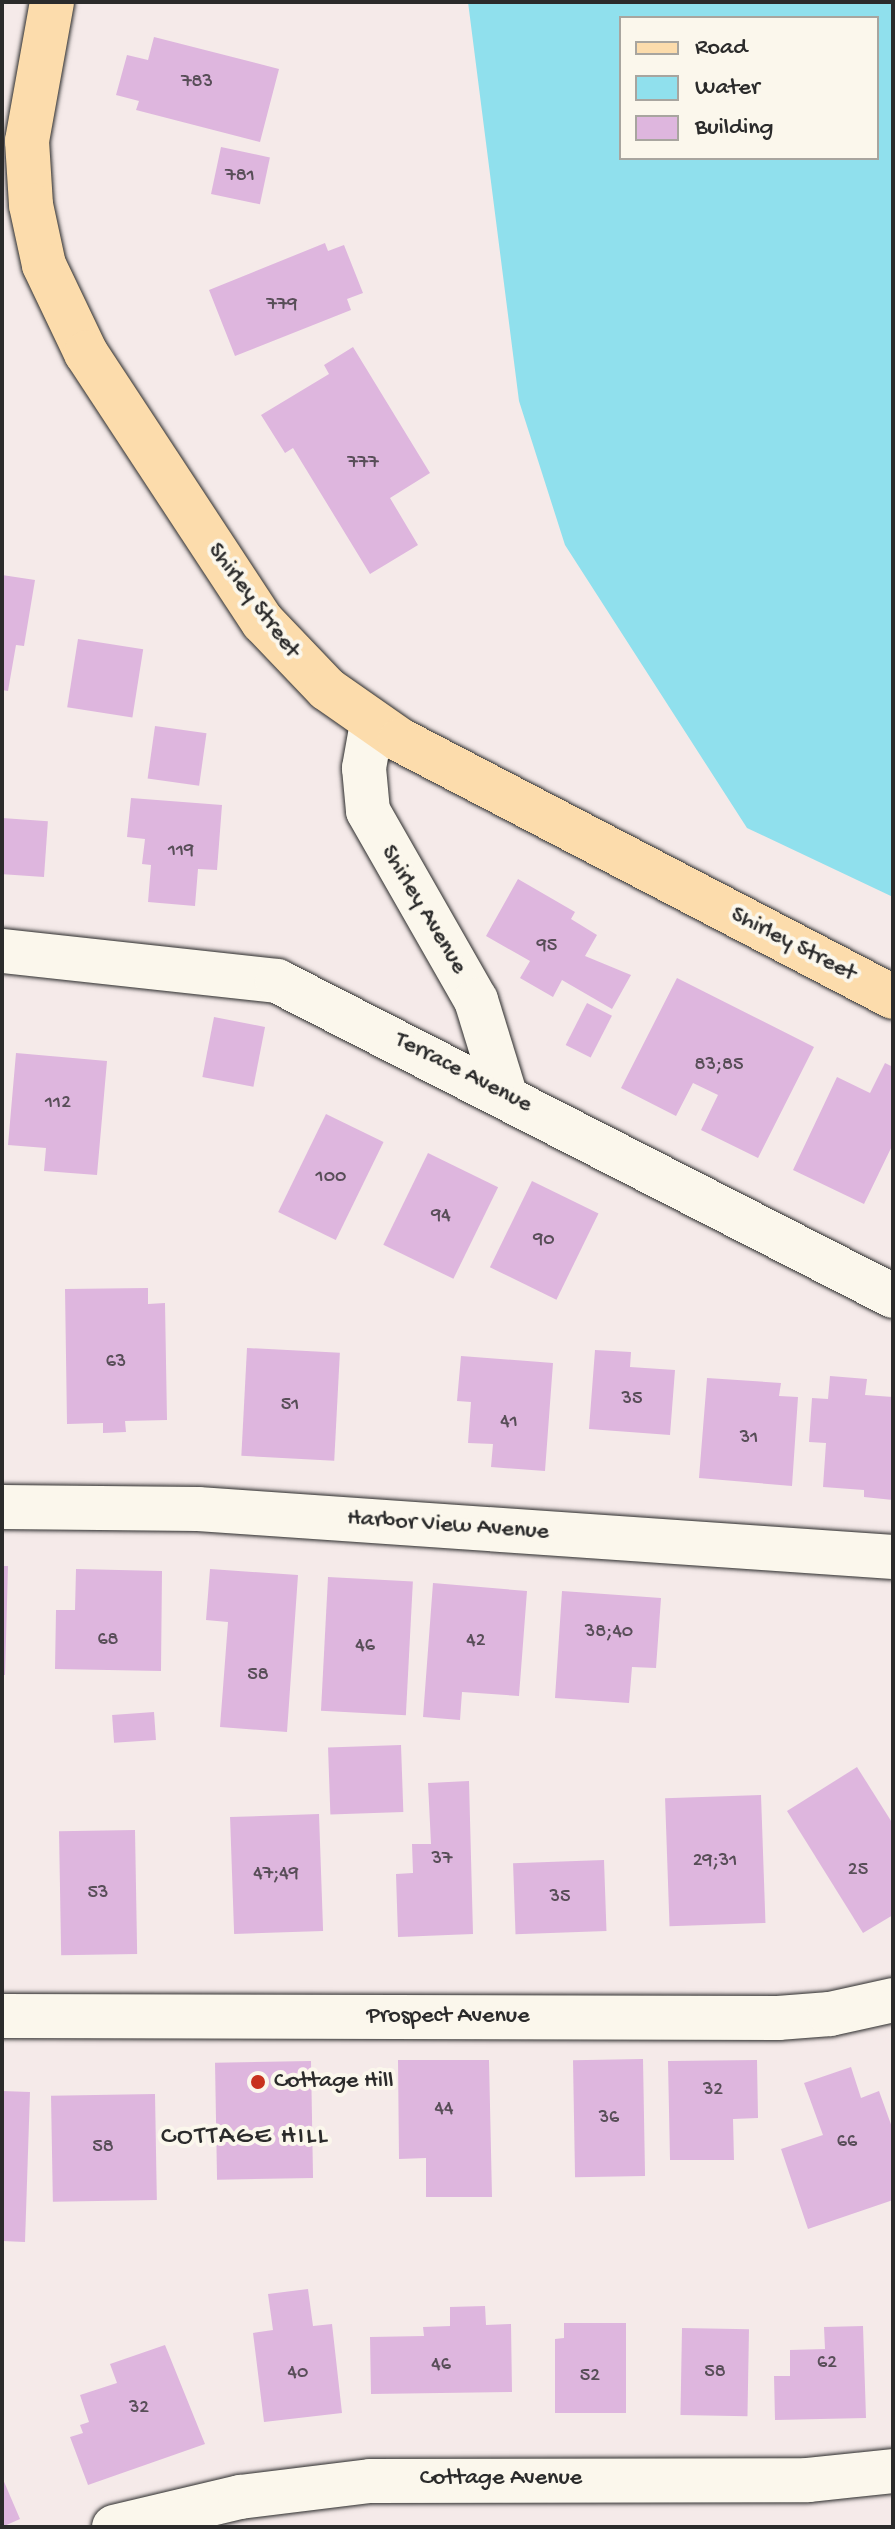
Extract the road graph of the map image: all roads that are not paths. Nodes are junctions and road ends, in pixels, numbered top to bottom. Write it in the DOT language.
graph roads {
  1 [pos="52,2"];
  2 [pos="372,723"];
  3 [pos="2,951"];
  4 [pos="893,997"];
  5 [pos="505,1094"];
  6 [pos="893,1296"];
  7 [pos="2,1507"];
  8 [pos="893,1557"];
  9 [pos="893,2000"];
  10 [pos="2,2016"];
  11 [pos="893,2471"];
  12 [pos="114,2527"];
  1 -- 2 [label="main road, Shirley Street"];
  2 -- 4 [label="main road, Shirley Street"];
  2 -- 5 [label="street, Shirley Avenue"];
  3 -- 5 [label="street, Terrace Avenue"];
  5 -- 6 [label="street, Terrace Avenue"];
  7 -- 8 [label="street, Harbor View Avenue"];
  9 -- 10 [label="street, Prospect Avenue"];
  11 -- 12 [label="street, Cottage Avenue"];
}
